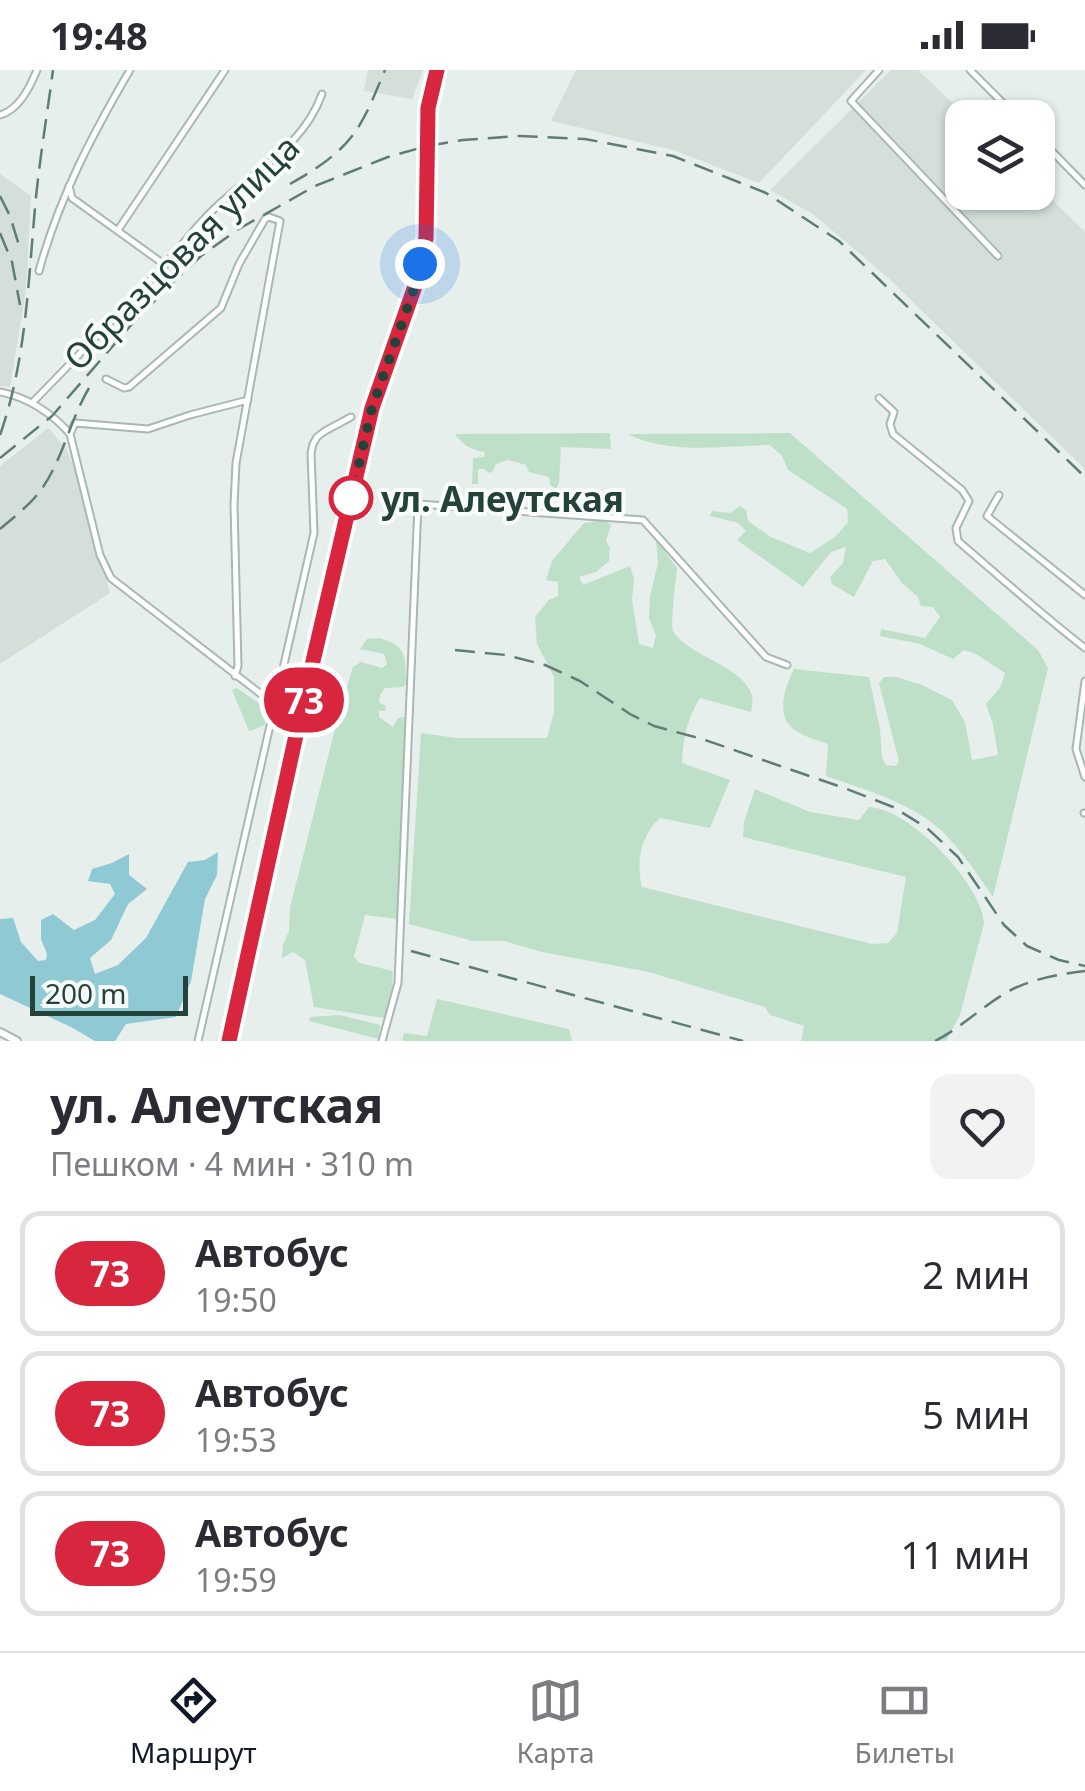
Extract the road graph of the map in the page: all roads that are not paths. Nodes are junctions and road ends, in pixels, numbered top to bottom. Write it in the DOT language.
graph roads {
  1 [pos="37,70"];
  2 [pos="130,70"];
  3 [pos="225,70"];
  4 [pos="437,70"];
  5 [pos="880,70"];
  6 [pos="970,70"];
  7 [pos="322,94"];
  8 [pos="1000,100"];
  9 [pos="4,114"];
  10 [pos="1055,154"];
  11 [pos="69,183"];
  12 [pos="1085,185"];
  13 [pos="118,230"];
  14 [pos="998,256"];
  15 [pos="165,265"];
  16 [pos="40,271"];
  17 [pos="106,378"];
  18 [pos="0,392"];
  19 [pos="879,398"];
  20 [pos="248,400"];
  21 [pos="32,403"];
  22 [pos="351,417"];
  23 [pos="70,434"];
  24 [pos="998,495"];
  25 [pos="1085,595"];
  26 [pos="1085,648"];
  27 [pos="787,665"];
  28 [pos="235,676"];
  29 [pos="1085,680"];
  30 [pos="275,705"];
  31 [pos="300,717"];
  32 [pos="1085,777"];
  33 [pos="0,1032"];
  34 [pos="17,1041"];
  35 [pos="198,1041"];
  36 [pos="229,1041"];
  37 [pos="382,1041"];
  1 -- 9 [label="street"];
  2 -- 11 [label="street"];
  3 -- 13 [label="street"];
  4 -- 31 [label="main road"];
  5 -- 14 [label="street"];
  6 -- 8 [label="street"];
  7 -- 15 [label="street, Образцовая улица"];
  10 -- 12 [label="street"];
  11 -- 13 [label="street"];
  11 -- 16 [label="street"];
  13 -- 15 [label="street"];
  15 -- 21 [label="street, Образцовая улица"];
  17 -- 20 [label="street"];
  18 -- 21 [label="street"];
  19 -- 26 [label="street"];
  20 -- 23 [label="street"];
  20 -- 28 [label="street"];
  21 -- 23 [label="street"];
  22 -- 30 [label="street"];
  23 -- 28 [label="street"];
  24 -- 25 [label="street"];
  27 -- 37 [label="street"];
  28 -- 30 [label="street"];
  29 -- 32 [label="street"];
  30 -- 31 [label="street"];
  30 -- 35 [label="street"];
  31 -- 36 [label="main road"];
  33 -- 34 [label="street"];
}
